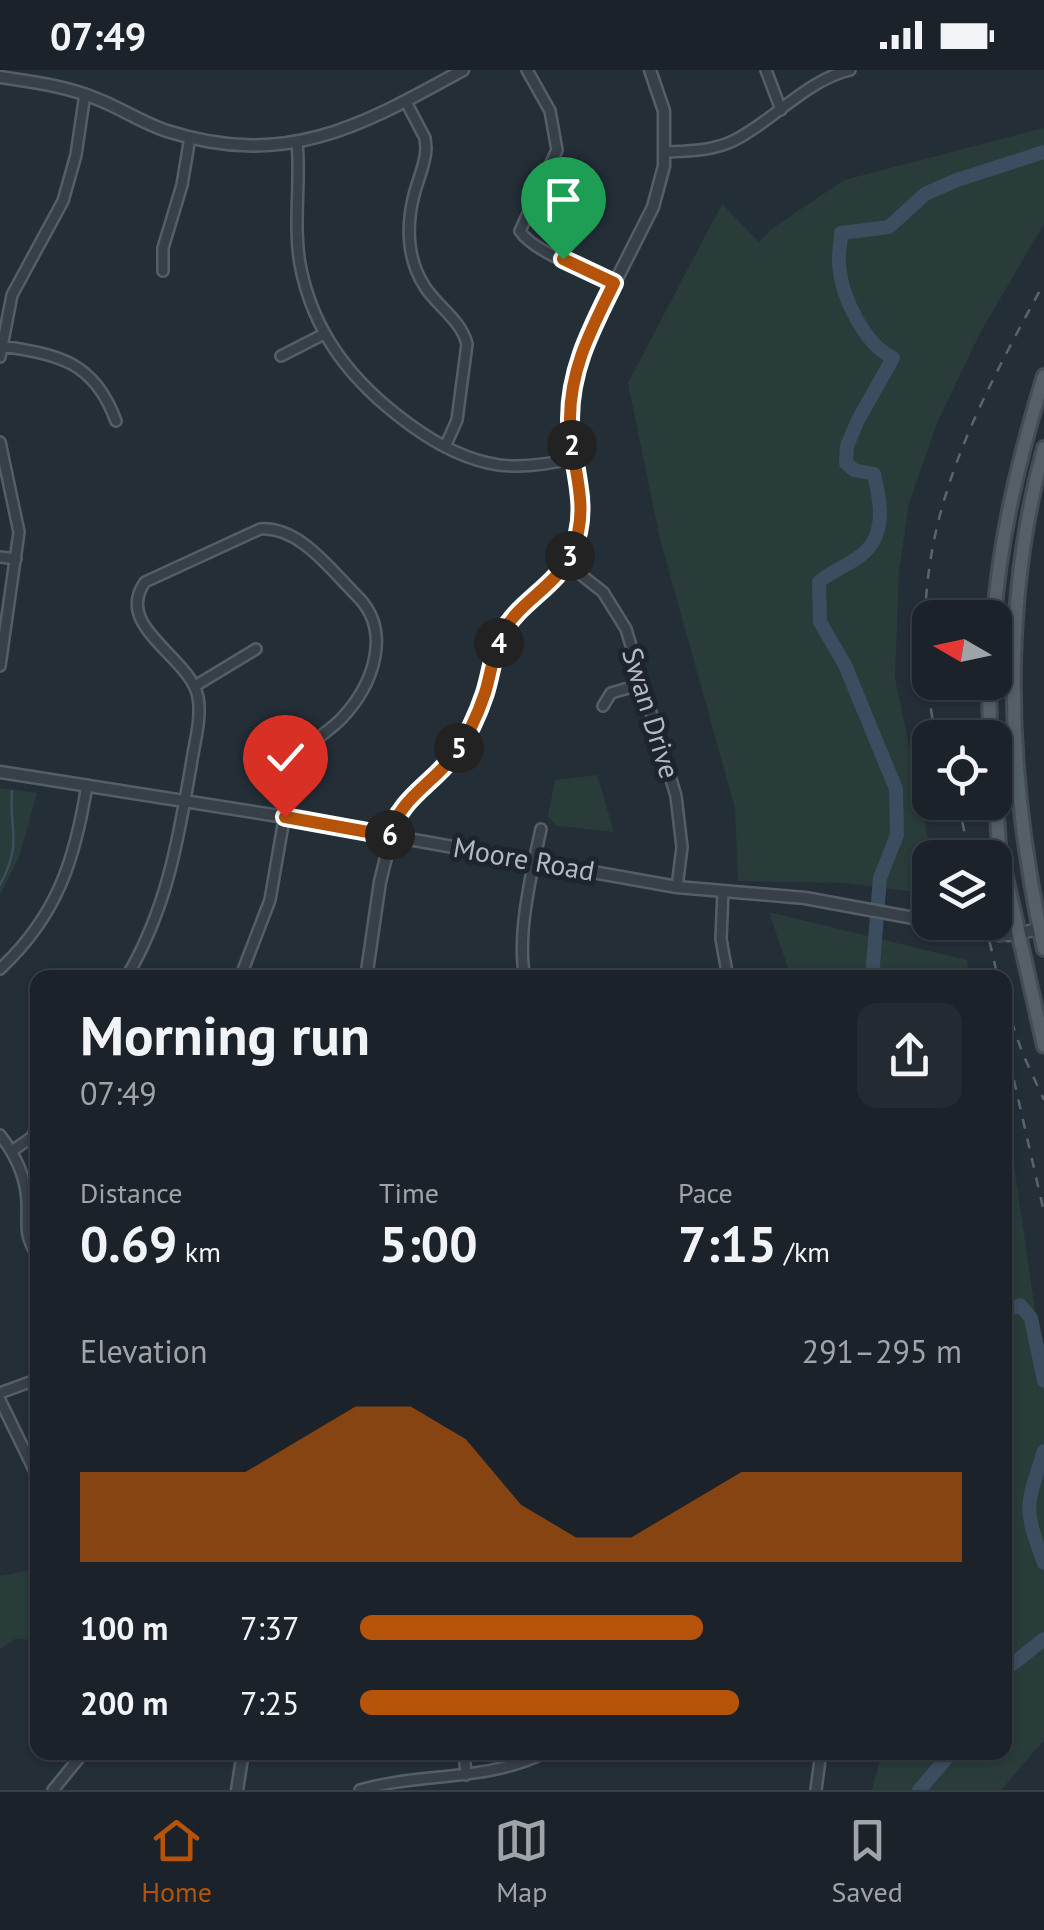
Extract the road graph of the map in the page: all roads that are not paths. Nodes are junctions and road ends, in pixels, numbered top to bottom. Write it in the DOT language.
graph roads {
  1 [pos="463,70"];
  2 [pos="527,70"];
  3 [pos="650,70"];
  4 [pos="766,70"];
  5 [pos="850,70"];
  6 [pos="0,77"];
  7 [pos="85,94"];
  8 [pos="406,102"];
  9 [pos="781,110"];
  10 [pos="190,137"];
  11 [pos="296,142"];
  12 [pos="665,152"];
  13 [pos="163,271"];
  14 [pos="614,283"];
  15 [pos="324,334"];
  16 [pos="1,351"];
  17 [pos="281,356"];
  18 [pos="1044,376"];
  19 [pos="116,421"];
  20 [pos="0,442"];
  21 [pos="445,448"];
  22 [pos="1044,448"];
  23 [pos="575,458"];
  24 [pos="1016,478"];
  25 [pos="1035,482"];
  26 [pos="0,557"];
  27 [pos="16,559"];
  28 [pos="566,563"];
  29 [pos="996,600"];
  30 [pos="256,650"];
  31 [pos="0,666"];
  32 [pos="642,684"];
  33 [pos="195,686"];
  34 [pos="603,706"];
  35 [pos="0,772"];
  36 [pos="87,785"];
  37 [pos="185,800"];
  38 [pos="285,817"];
  39 [pos="541,829"];
  40 [pos="390,836"];
  41 [pos="534,860"];
  42 [pos="677,887"];
  43 [pos="722,891"];
  44 [pos="1012,908"];
  45 [pos="912,918"];
  46 [pos="1040,929"];
  47 [pos="1012,935"];
  48 [pos="1018,936"];
  49 [pos="1044,949"];
  50 [pos="0,969"];
  51 [pos="130,970"];
  52 [pos="243,970"];
  53 [pos="367,970"];
  54 [pos="524,970"];
  55 [pos="727,970"];
  56 [pos="1044,1046"];
  57 [pos="0,1135"];
  58 [pos="30,1138"];
  59 [pos="12,1151"];
  60 [pos="30,1242"];
  61 [pos="30,1383"];
  62 [pos="0,1396"];
  63 [pos="30,1461"];
  64 [pos="77,1760"];
  65 [pos="241,1760"];
  66 [pos="465,1760"];
  67 [pos="527,1760"];
  68 [pos="820,1760"];
  69 [pos="466,1775"];
  70 [pos="53,1790"];
  71 [pos="237,1790"];
  72 [pos="360,1790"];
  73 [pos="816,1790"];
  1 -- 8 [label="street"];
  2 -- 14 [label="street"];
  3 -- 12 [label="street"];
  4 -- 9 [label="street"];
  5 -- 9 [label="street"];
  6 -- 7 [label="street"];
  7 -- 10 [label="street"];
  7 -- 16 [label="street"];
  8 -- 11 [label="street"];
  8 -- 21 [label="street"];
  9 -- 12 [label="street"];
  10 -- 11 [label="street"];
  10 -- 13 [label="street"];
  11 -- 15 [label="street"];
  12 -- 14 [label="street"];
  14 -- 23 [label="street"];
  15 -- 17 [label="street"];
  15 -- 21 [label="street"];
  16 -- 19 [label="street"];
  18 -- 24 [label="main road"];
  20 -- 27 [label="street"];
  21 -- 23 [label="street"];
  22 -- 25 [label="main road"];
  23 -- 28 [label="street"];
  24 -- 25 [label="main road"];
  24 -- 29 [label="main road"];
  25 -- 46 [label="main road"];
  26 -- 27 [label="street"];
  27 -- 31 [label="street"];
  28 -- 32 [label="street, Swan Drive"];
  28 -- 40 [label="street"];
  30 -- 33 [label="street"];
  32 -- 34 [label="street"];
  32 -- 42 [label="street, Swan Drive"];
  33 -- 37 [label="street"];
  33 -- 38 [label="street"];
  35 -- 36 [label="street, Moore Road"];
  36 -- 37 [label="street, Moore Road"];
  36 -- 50 [label="street"];
  37 -- 38 [label="street, Moore Road"];
  37 -- 51 [label="street"];
  38 -- 40 [label="street, Moore Road"];
  38 -- 52 [label="street"];
  39 -- 41 [label="street"];
  40 -- 41 [label="street, Moore Road"];
  40 -- 53 [label="street"];
  41 -- 42 [label="street, Moore Road"];
  41 -- 54 [label="street"];
  42 -- 43 [label="street, Moore Road"];
  43 -- 45 [label="street, Moore Road"];
  43 -- 55 [label="street"];
  44 -- 48 [label="main road"];
  46 -- 48 [label="street, Moore Road"];
  46 -- 49 [label="main road"];
  47 -- 48 [label="street, Moore Road"];
  48 -- 56 [label="main road"];
  57 -- 59 [label="street"];
  58 -- 59 [label="street"];
  59 -- 60 [label="street"];
  61 -- 62 [label="street"];
  62 -- 63 [label="street"];
  64 -- 70 [label="street"];
  65 -- 71 [label="street"];
  66 -- 69 [label="street"];
  67 -- 69 [label="street"];
  68 -- 73 [label="street"];
  69 -- 72 [label="street"];
}
